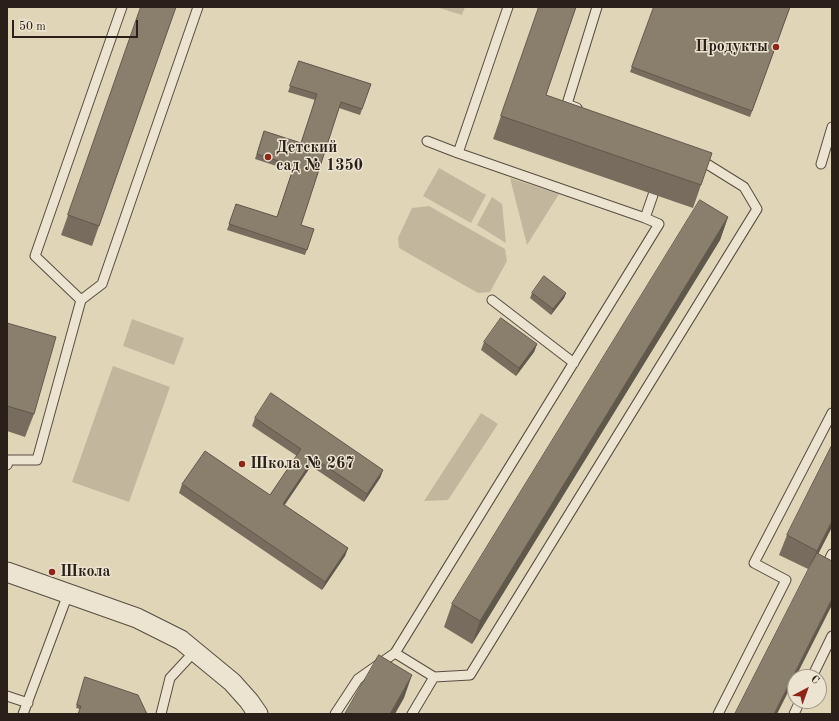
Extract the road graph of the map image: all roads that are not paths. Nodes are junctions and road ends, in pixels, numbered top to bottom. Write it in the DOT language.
graph roads {
  1 [pos="122,7"];
  2 [pos="198,7"];
  3 [pos="508,7"];
  4 [pos="597,7"];
  5 [pos="588,112"];
  6 [pos="832,127"];
  7 [pos="427,141"];
  8 [pos="458,153"];
  9 [pos="692,155"];
  10 [pos="821,164"];
  11 [pos="653,194"];
  12 [pos="645,218"];
  13 [pos="81,300"];
  14 [pos="492,300"];
  15 [pos="574,363"];
  16 [pos="832,413"];
  17 [pos="7,465"];
  18 [pos="832,554"];
  19 [pos="832,566"];
  20 [pos="7,572"];
  21 [pos="68,594"];
  22 [pos="832,636"];
  23 [pos="195,651"];
  24 [pos="395,653"];
  25 [pos="816,669"];
  26 [pos="434,677"];
  27 [pos="7,696"];
  28 [pos="28,703"];
  29 [pos="23,714"];
  30 [pos="162,714"];
  31 [pos="258,714"];
  32 [pos="336,714"];
  33 [pos="412,714"];
  34 [pos="718,714"];
  1 -- 13 [label="lane"];
  2 -- 13 [label="lane"];
  3 -- 8 [label="lane"];
  4 -- 5 [label="lane"];
  6 -- 10 [label="lane"];
  7 -- 8 [label="lane"];
  8 -- 12 [label="lane"];
  9 -- 26 [label="lane"];
  11 -- 12 [label="lane"];
  12 -- 15 [label="lane"];
  13 -- 17 [label="lane"];
  14 -- 15 [label="lane"];
  15 -- 24 [label="lane"];
  16 -- 34 [label="lane"];
  18 -- 19 [label="lane"];
  20 -- 21 [label="street"];
  21 -- 23 [label="street"];
  21 -- 28 [label="lane"];
  22 -- 25 [label="lane"];
  23 -- 30 [label="lane"];
  23 -- 31 [label="street"];
  24 -- 26 [label="lane"];
  24 -- 32 [label="lane"];
  26 -- 33 [label="lane"];
  27 -- 28 [label="lane"];
  28 -- 29 [label="lane"];
}
